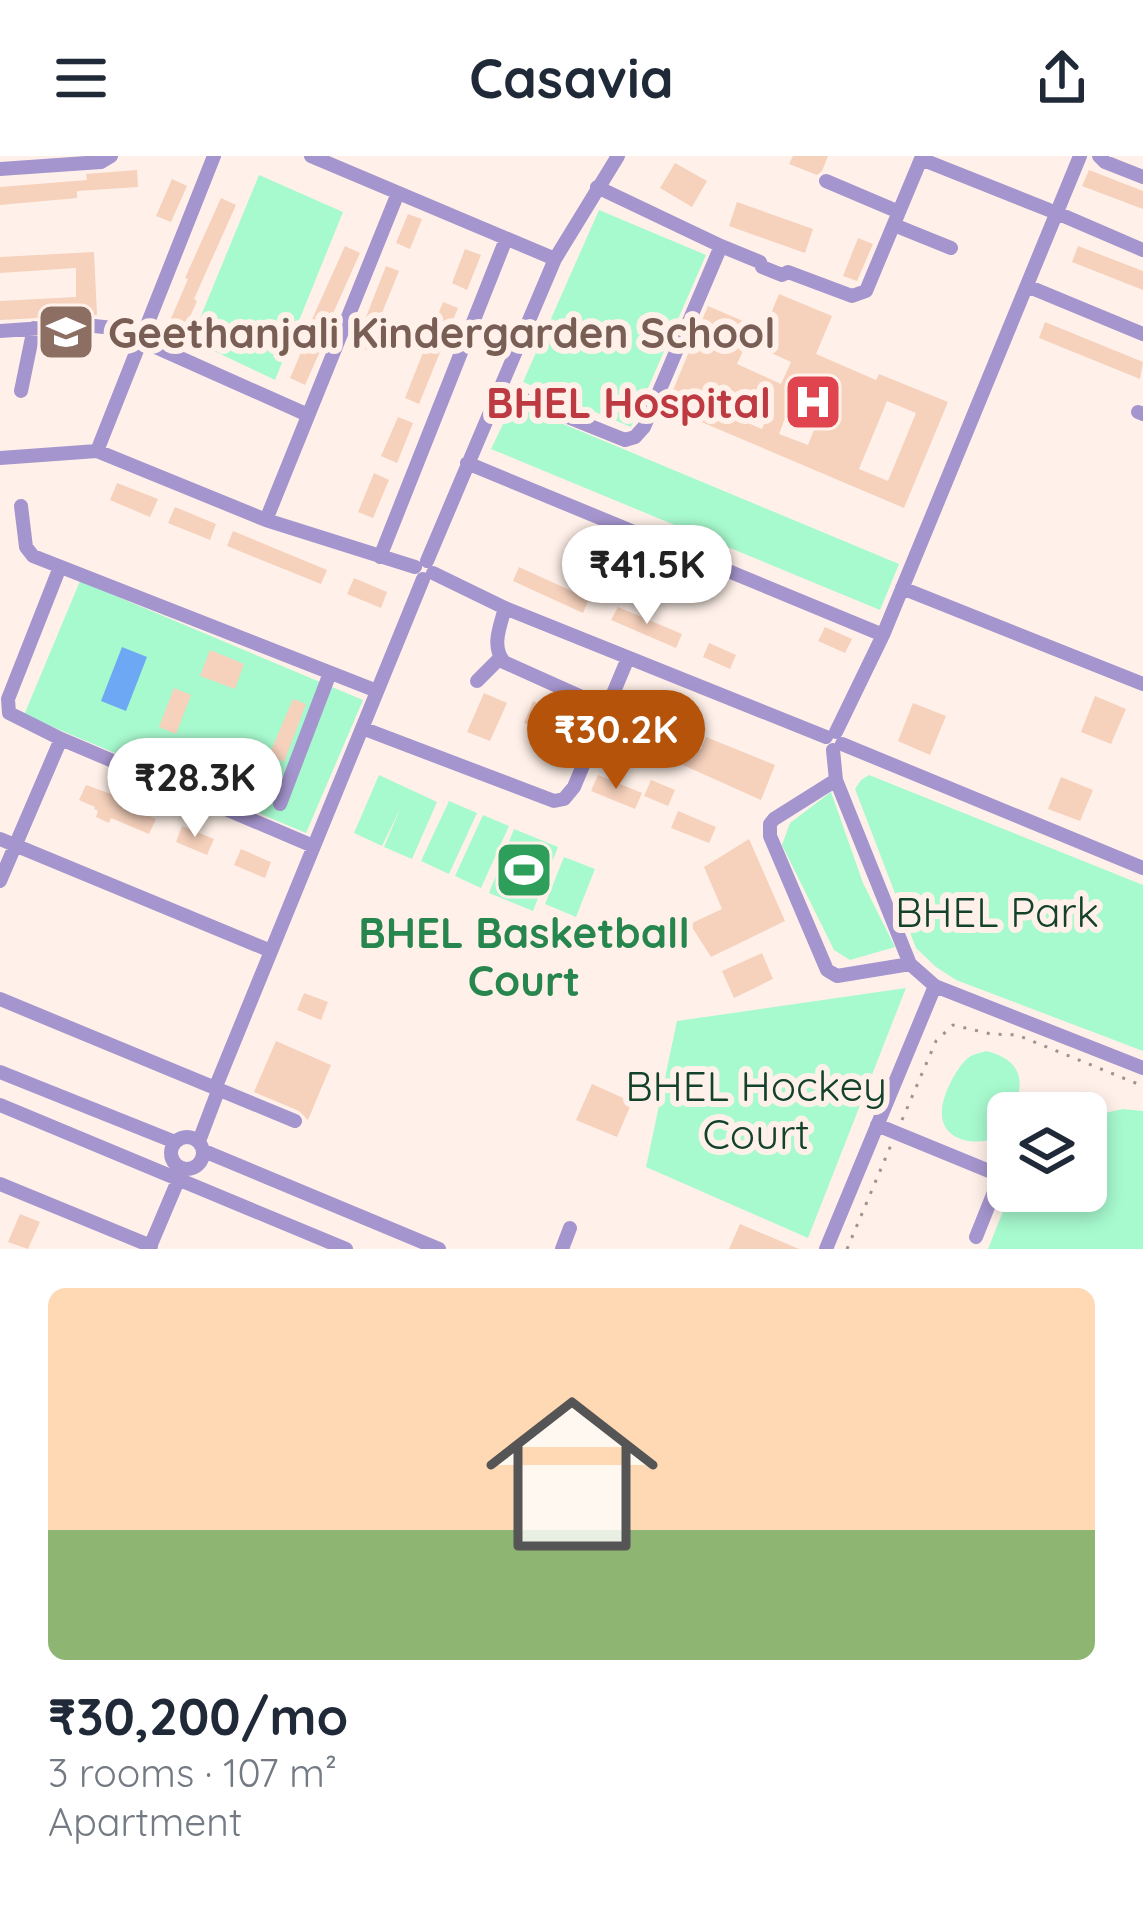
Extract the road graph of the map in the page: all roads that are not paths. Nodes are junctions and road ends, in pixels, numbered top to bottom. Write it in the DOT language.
graph roads {
  1 [pos="111,156"];
  2 [pos="214,156"];
  3 [pos="311,156"];
  4 [pos="357,156"];
  5 [pos="1080,156"];
  6 [pos="1099,156"];
  7 [pos="611,158"];
  8 [pos="917,158"];
  9 [pos="0,169"];
  10 [pos="351,172"];
  11 [pos="1143,177"];
  12 [pos="826,181"];
  13 [pos="597,188"];
  14 [pos="398,193"];
  15 [pos="1053,212"];
  16 [pos="897,218"];
  17 [pos="506,239"];
  18 [pos="721,246"];
  19 [pos="951,248"];
  20 [pos="1143,250"];
  21 [pos="555,259"];
  22 [pos="1027,286"];
  23 [pos="34,328"];
  24 [pos="0,331"];
  25 [pos="1143,334"];
  26 [pos="139,341"];
  27 [pos="498,389"];
  28 [pos="21,391"];
  29 [pos="308,415"];
  30 [pos="97,451"];
  31 [pos="0,458"];
  32 [pos="467,463"];
  33 [pos="21,506"];
  34 [pos="266,520"];
  35 [pos="380,557"];
  36 [pos="60,567"];
  37 [pos="424,570"];
  38 [pos="902,588"];
  39 [pos="505,608"];
  40 [pos="883,635"];
  41 [pos="500,658"];
  42 [pos="628,658"];
  43 [pos="331,673"];
  44 [pos="477,681"];
  45 [pos="1143,684"];
  46 [pos="377,691"];
  47 [pos="606,709"];
  48 [pos="362,728"];
  49 [pos="62,739"];
  50 [pos="834,741"];
  51 [pos="836,780"];
  52 [pos="280,804"];
  53 [pos="0,838"];
  54 [pos="16,845"];
  55 [pos="313,846"];
  56 [pos="1143,868"];
  57 [pos="0,881"];
  58 [pos="271,951"];
  59 [pos="910,964"];
  60 [pos="935,986"];
  61 [pos="0,999"];
  62 [pos="1143,1068"];
  63 [pos="0,1072"];
  64 [pos="216,1086"];
  65 [pos="0,1105"];
  66 [pos="296,1121"];
  67 [pos="877,1125"];
  68 [pos="192,1143"];
  69 [pos="181,1173"];
  70 [pos="0,1184"];
  71 [pos="571,1228"];
  72 [pos="976,1237"];
  73 [pos="150,1247"];
  74 [pos="346,1249"];
  75 [pos="439,1249"];
  76 [pos="562,1249"];
  77 [pos="826,1249"];
  1 -- 9 [label="street"];
  2 -- 26 [label="street"];
  3 -- 10 [label="street"];
  4 -- 10 [label="street"];
  5 -- 15 [label="street"];
  6 -- 11 [label="street"];
  7 -- 13 [label="street"];
  8 -- 15 [label="street"];
  8 -- 16 [label="street"];
  10 -- 14 [label="street"];
  12 -- 16 [label="street"];
  13 -- 18 [label="street"];
  13 -- 21 [label="street"];
  14 -- 17 [label="street"];
  14 -- 29 [label="street"];
  15 -- 20 [label="street"];
  15 -- 22 [label="street"];
  16 -- 18 [label="street"];
  16 -- 19 [label="street"];
  17 -- 21 [label="street"];
  17 -- 35 [label="street"];
  18 -- 27 [label="street"];
  21 -- 27 [label="street"];
  22 -- 25 [label="street"];
  22 -- 38 [label="street"];
  23 -- 24 [label="street"];
  23 -- 26 [label="street"];
  23 -- 28 [label="street"];
  26 -- 29 [label="street"];
  26 -- 30 [label="street"];
  27 -- 32 [label="street"];
  29 -- 34 [label="street"];
  30 -- 31 [label="street"];
  30 -- 34 [label="street"];
  32 -- 37 [label="street"];
  32 -- 40 [label="street"];
  33 -- 36 [label="street"];
  34 -- 35 [label="street"];
  35 -- 37 [label="street"];
  36 -- 43 [label="street"];
  36 -- 49 [label="street"];
  37 -- 39 [label="street"];
  37 -- 46 [label="street"];
  38 -- 40 [label="street"];
  38 -- 45 [label="street"];
  39 -- 41 [label="street"];
  39 -- 42 [label="street"];
  40 -- 50 [label="street"];
  41 -- 44 [label="street"];
  41 -- 47 [label="street"];
  42 -- 47 [label="street"];
  42 -- 50 [label="street"];
  43 -- 46 [label="street"];
  43 -- 52 [label="street"];
  46 -- 48 [label="street"];
  47 -- 48 [label="street"];
  48 -- 55 [label="street"];
  49 -- 54 [label="street"];
  49 -- 55 [label="street"];
  50 -- 51 [label="street"];
  50 -- 56 [label="street"];
  51 -- 59 [label="street"];
  51 -- 59 [label="street"];
  53 -- 54 [label="street"];
  54 -- 57 [label="street"];
  54 -- 58 [label="street"];
  55 -- 58 [label="street"];
  58 -- 64 [label="street"];
  59 -- 60 [label="street"];
  60 -- 62 [label="street"];
  60 -- 67 [label="street"];
  61 -- 64 [label="street"];
  63 -- 68 [label="street"];
  64 -- 66 [label="street"];
  64 -- 68 [label="street"];
  65 -- 69 [label="street"];
  67 -- 72 [label="street"];
  67 -- 77 [label="street"];
  68 -- 69 [label="street"];
  68 -- 69 [label="street"];
  68 -- 75 [label="street"];
  69 -- 73 [label="street"];
  69 -- 74 [label="street"];
  70 -- 73 [label="street"];
  71 -- 76 [label="street"];
}
